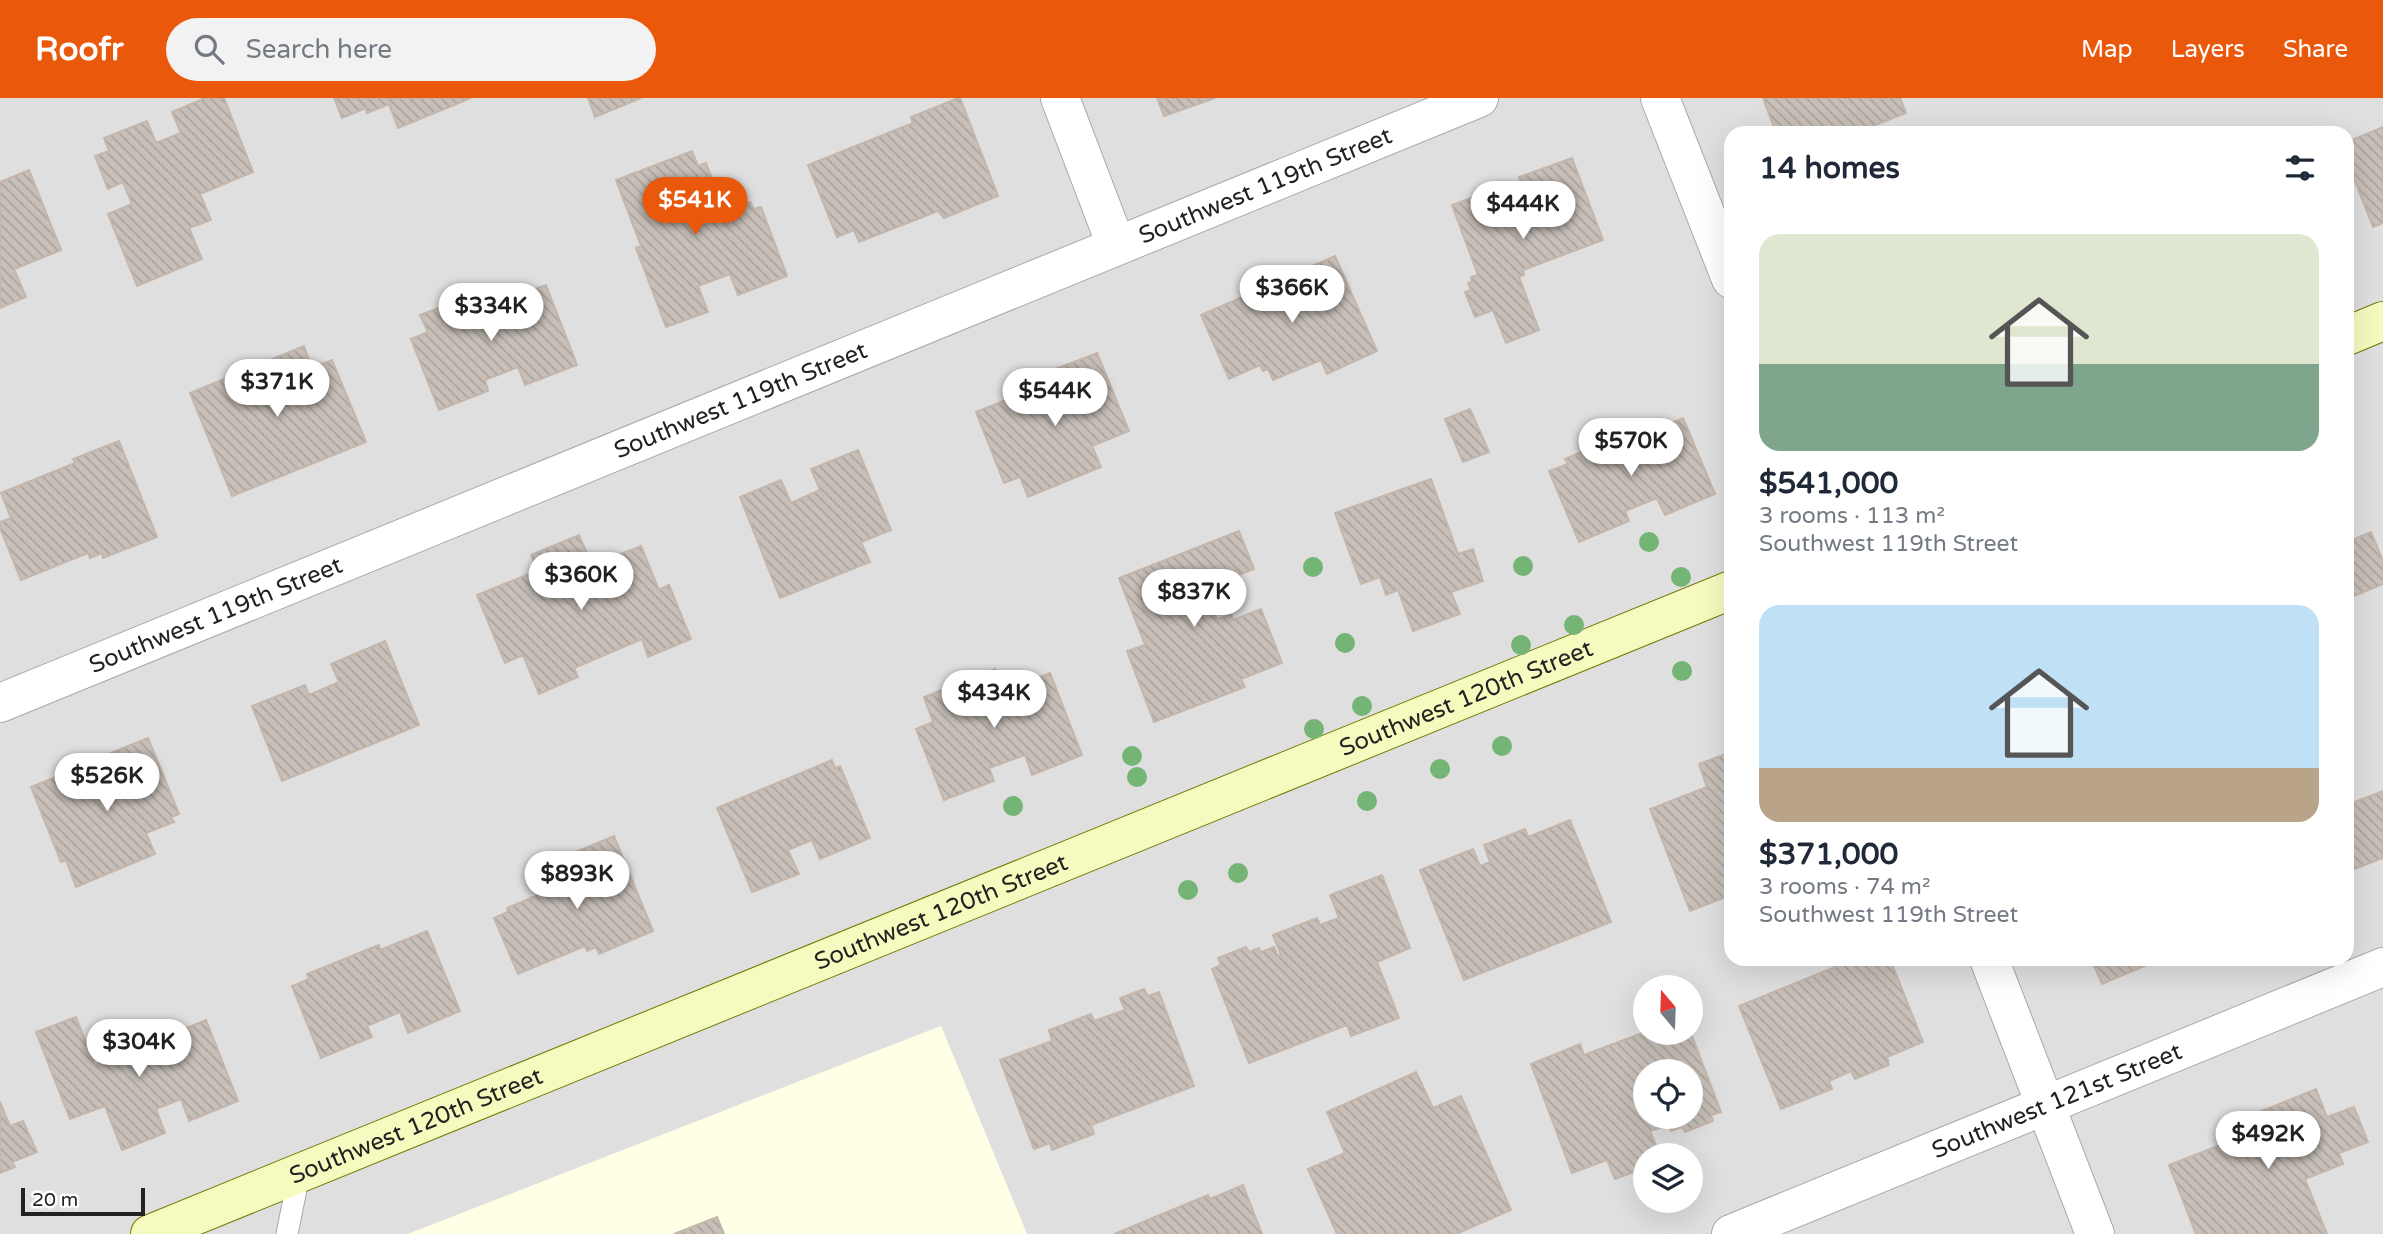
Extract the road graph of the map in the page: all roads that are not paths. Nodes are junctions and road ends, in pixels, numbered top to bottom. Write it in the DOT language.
graph roads {
  1 [pos="1060,98"];
  2 [pos="1479,98"];
  3 [pos="1660,98"];
  4 [pos="1116,245"];
  5 [pos="1724,261"];
  6 [pos="2383,321"];
  7 [pos="2354,333"];
  8 [pos="1724,593"];
  9 [pos="0,703"];
  10 [pos="1992,966"];
  11 [pos="2383,967"];
  12 [pos="2046,1107"];
  13 [pos="299,1174"];
  14 [pos="150,1234"];
  15 [pos="287,1234"];
  16 [pos="1731,1234"];
  17 [pos="2095,1234"];
  1 -- 4 [label="street"];
  2 -- 4 [label="street, Southwest 119th Street"];
  3 -- 5 [label="street"];
  4 -- 9 [label="street, Southwest 119th Street"];
  6 -- 7 [label="street"];
  8 -- 13 [label="street, Southwest 120th Street"];
  10 -- 12 [label="street"];
  11 -- 12 [label="street, Southwest 121st Street"];
  12 -- 16 [label="street, Southwest 121st Street"];
  12 -- 17 [label="street"];
  13 -- 14 [label="street, Southwest 120th Street"];
  13 -- 15 [label="lane"];
}
